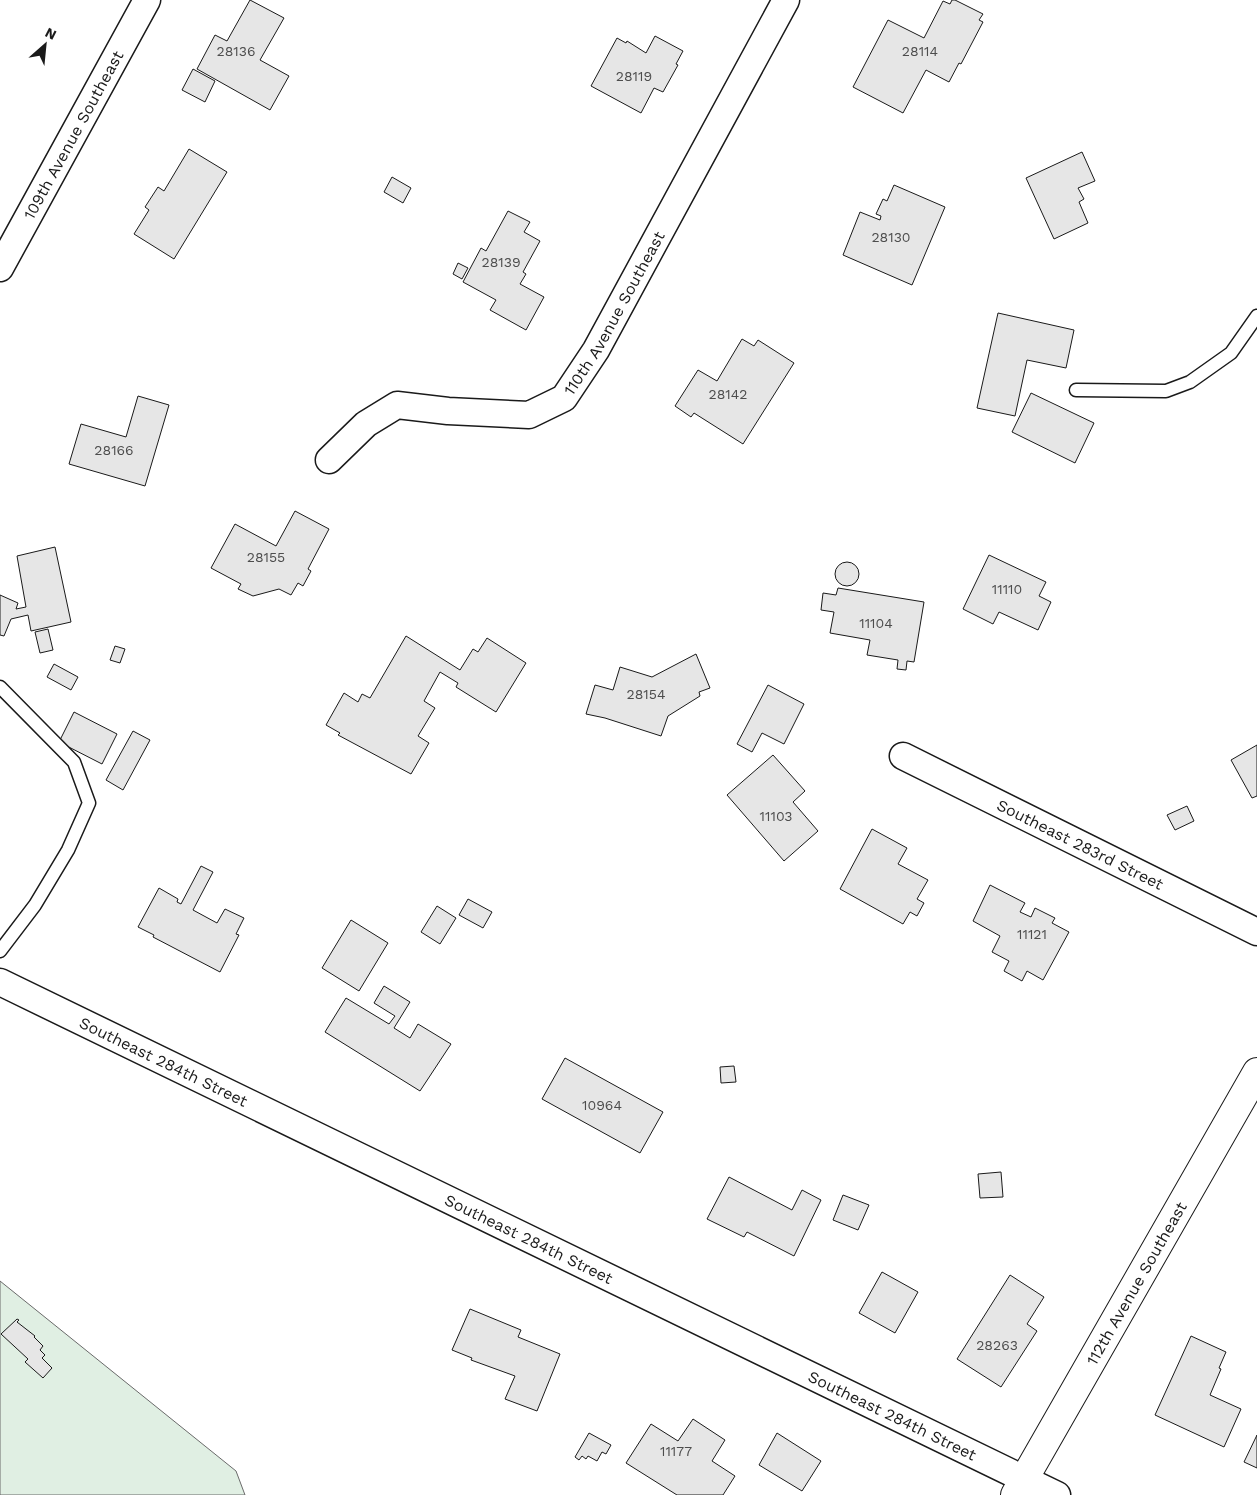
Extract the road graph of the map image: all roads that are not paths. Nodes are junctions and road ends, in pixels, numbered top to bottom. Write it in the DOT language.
graph roads {
  1 [pos="147,0"];
  2 [pos="786,0"];
  3 [pos="0,268"];
  4 [pos="1257,316"];
  5 [pos="1076,390"];
  6 [pos="329,460"];
  7 [pos="0,687"];
  8 [pos="903,756"];
  9 [pos="1257,932"];
  10 [pos="0,951"];
  11 [pos="0,982"];
  12 [pos="1257,1072"];
  13 [pos="1020,1487"];
  14 [pos="1057,1495"];
  1 -- 3 [label="street, 109th Avenue Southeast"];
  2 -- 6 [label="street, 110th Avenue Southeast"];
  4 -- 5 [label="lane"];
  7 -- 10 [label="lane"];
  8 -- 9 [label="street, Southeast 283rd Street"];
  11 -- 13 [label="street, Southeast 284th Street"];
  12 -- 13 [label="street, 112th Avenue Southeast"];
  13 -- 14 [label="street, Southeast 284th Street"];
}
